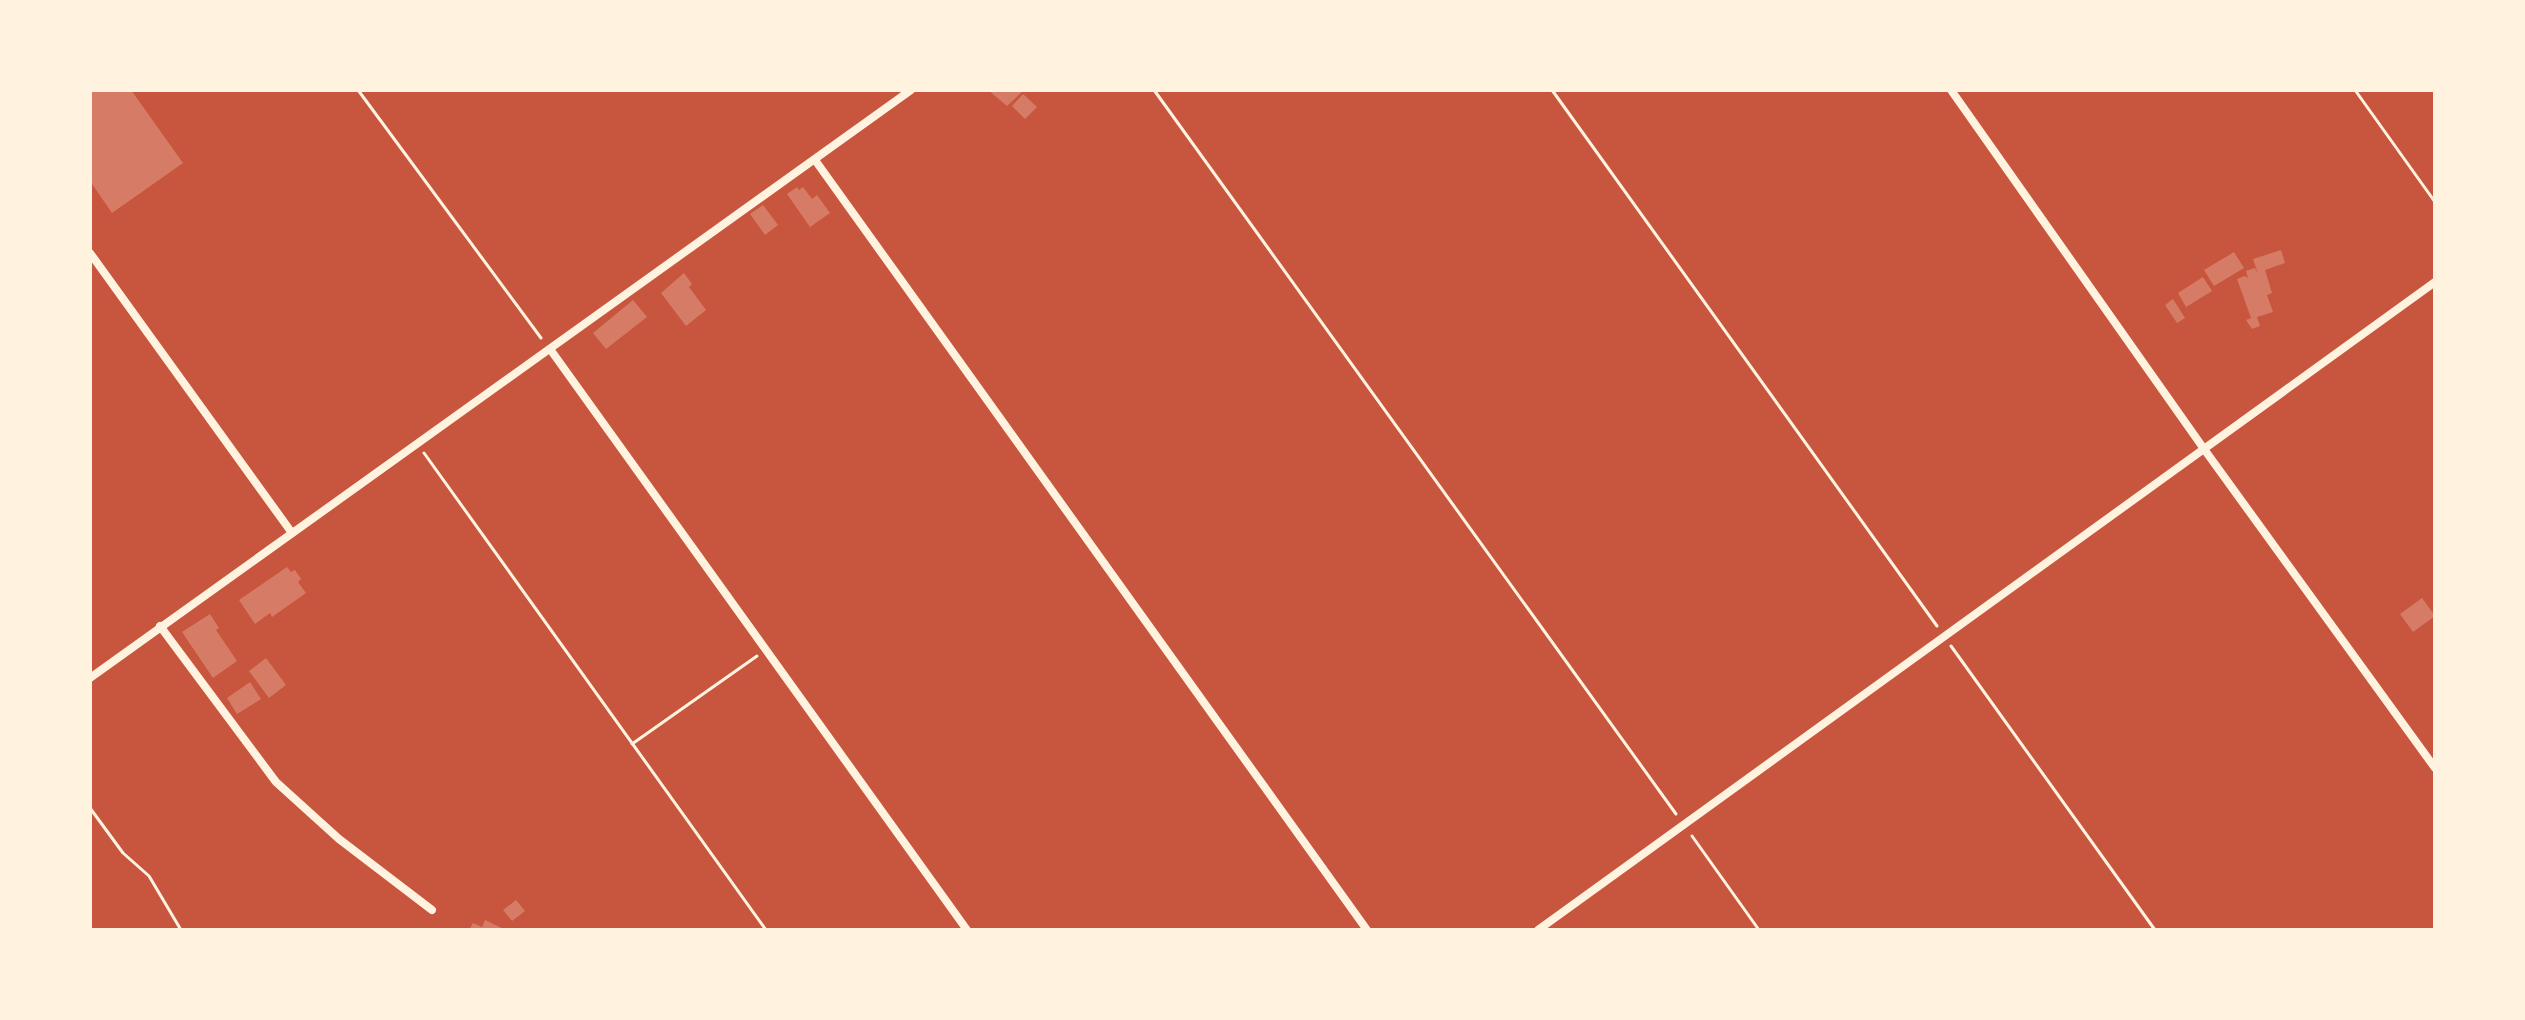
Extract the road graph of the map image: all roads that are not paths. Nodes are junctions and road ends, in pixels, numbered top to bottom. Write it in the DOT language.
graph roads {
  1 [pos="911,90"];
  2 [pos="1951,90"];
  3 [pos="815,160"];
  4 [pos="90,253"];
  5 [pos="2435,282"];
  6 [pos="550,349"];
  7 [pos="2204,449"];
  8 [pos="292,533"];
  9 [pos="160,626"];
  10 [pos="90,678"];
  11 [pos="2435,768"];
  12 [pos="432,910"];
  13 [pos="967,930"];
  14 [pos="1367,930"];
  15 [pos="1538,930"];
  1 -- 3 [label="street"];
  2 -- 7 [label="street"];
  3 -- 6 [label="street"];
  3 -- 14 [label="street"];
  4 -- 8 [label="street"];
  5 -- 7 [label="street"];
  6 -- 8 [label="street"];
  6 -- 13 [label="street"];
  7 -- 11 [label="street"];
  7 -- 15 [label="street"];
  8 -- 9 [label="street"];
  9 -- 10 [label="street"];
  9 -- 12 [label="street"];
}
